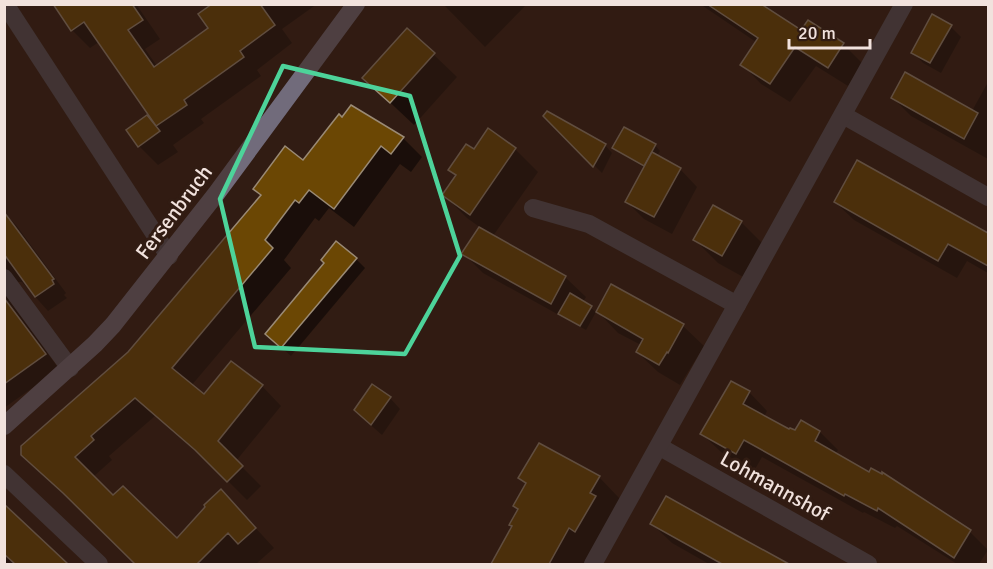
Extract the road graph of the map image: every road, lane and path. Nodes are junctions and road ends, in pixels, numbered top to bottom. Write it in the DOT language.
graph roads {
  1 [pos="5,4"];
  2 [pos="356,4"];
  3 [pos="904,4"];
  4 [pos="843,115"];
  5 [pos="988,197"];
  6 [pos="534,208"];
  7 [pos="169,256"];
  8 [pos="4,278"];
  9 [pos="738,305"];
  10 [pos="70,368"];
  11 [pos="4,426"];
  12 [pos="660,447"];
  13 [pos="4,474"];
  14 [pos="99,564"];
  15 [pos="593,564"];
  16 [pos="868,564"];
  1 -- 7 [label="street"];
  2 -- 7 [label="street, Fersenbruch"];
  3 -- 4 [label="street"];
  4 -- 5 [label="street"];
  4 -- 9 [label="street"];
  6 -- 9 [label="street"];
  7 -- 10 [label="street, Fersenbruch"];
  8 -- 10 [label="street"];
  9 -- 12 [label="street"];
  10 -- 11 [label="street, Fersenbruch"];
  12 -- 15 [label="street"];
  12 -- 16 [label="street, Lohmannshof"];
  13 -- 14 [label="street"];
}
